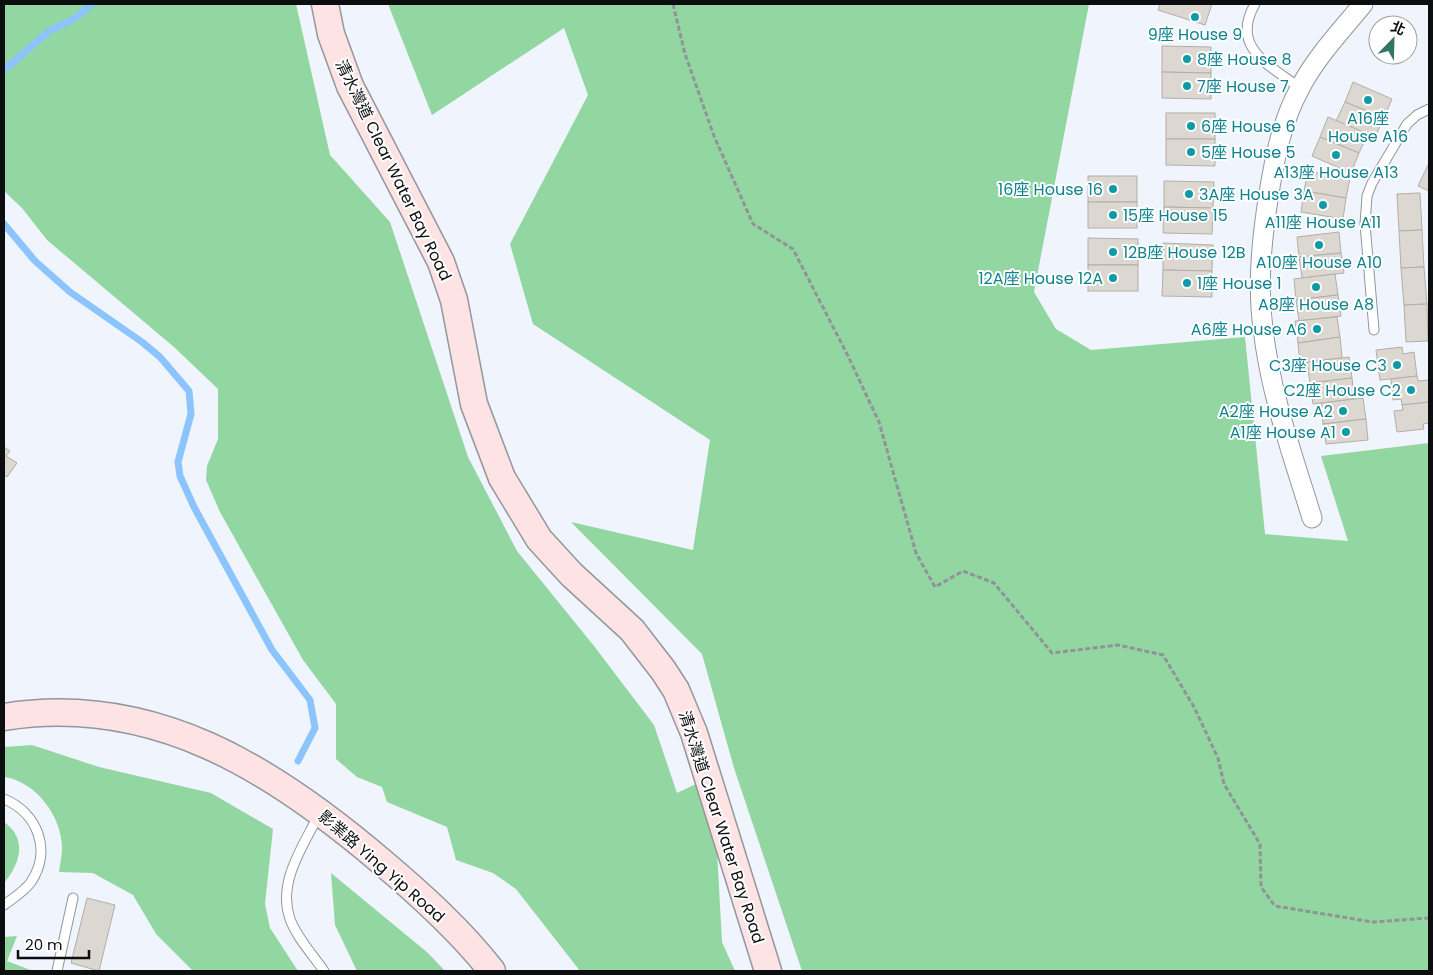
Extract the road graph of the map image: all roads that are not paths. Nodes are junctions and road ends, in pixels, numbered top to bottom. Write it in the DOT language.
graph roads {
  1 [pos="325,4"];
  2 [pos="1255,4"];
  3 [pos="1363,4"];
  4 [pos="1300,88"];
  5 [pos="1429,109"];
  6 [pos="1374,330"];
  7 [pos="1312,518"];
  8 [pos="4,717"];
  9 [pos="4,800"];
  10 [pos="320,812"];
  11 [pos="73,898"];
  12 [pos="4,905"];
  13 [pos="57,971"];
  14 [pos="324,971"];
  15 [pos="492,971"];
  16 [pos="768,971"];
  1 -- 16 [label="main road, 清水灣道 Clear Water Bay Road"];
  2 -- 4 [label="lane"];
  3 -- 4 [label="street"];
  4 -- 7 [label="street"];
  5 -- 6 [label="lane"];
  8 -- 10 [label="main road, 影業路 Ying Yip Road"];
  9 -- 12 [label="lane"];
  10 -- 14 [label="lane"];
  10 -- 15 [label="main road, 影業路 Ying Yip Road"];
  11 -- 13 [label="lane"];
}
